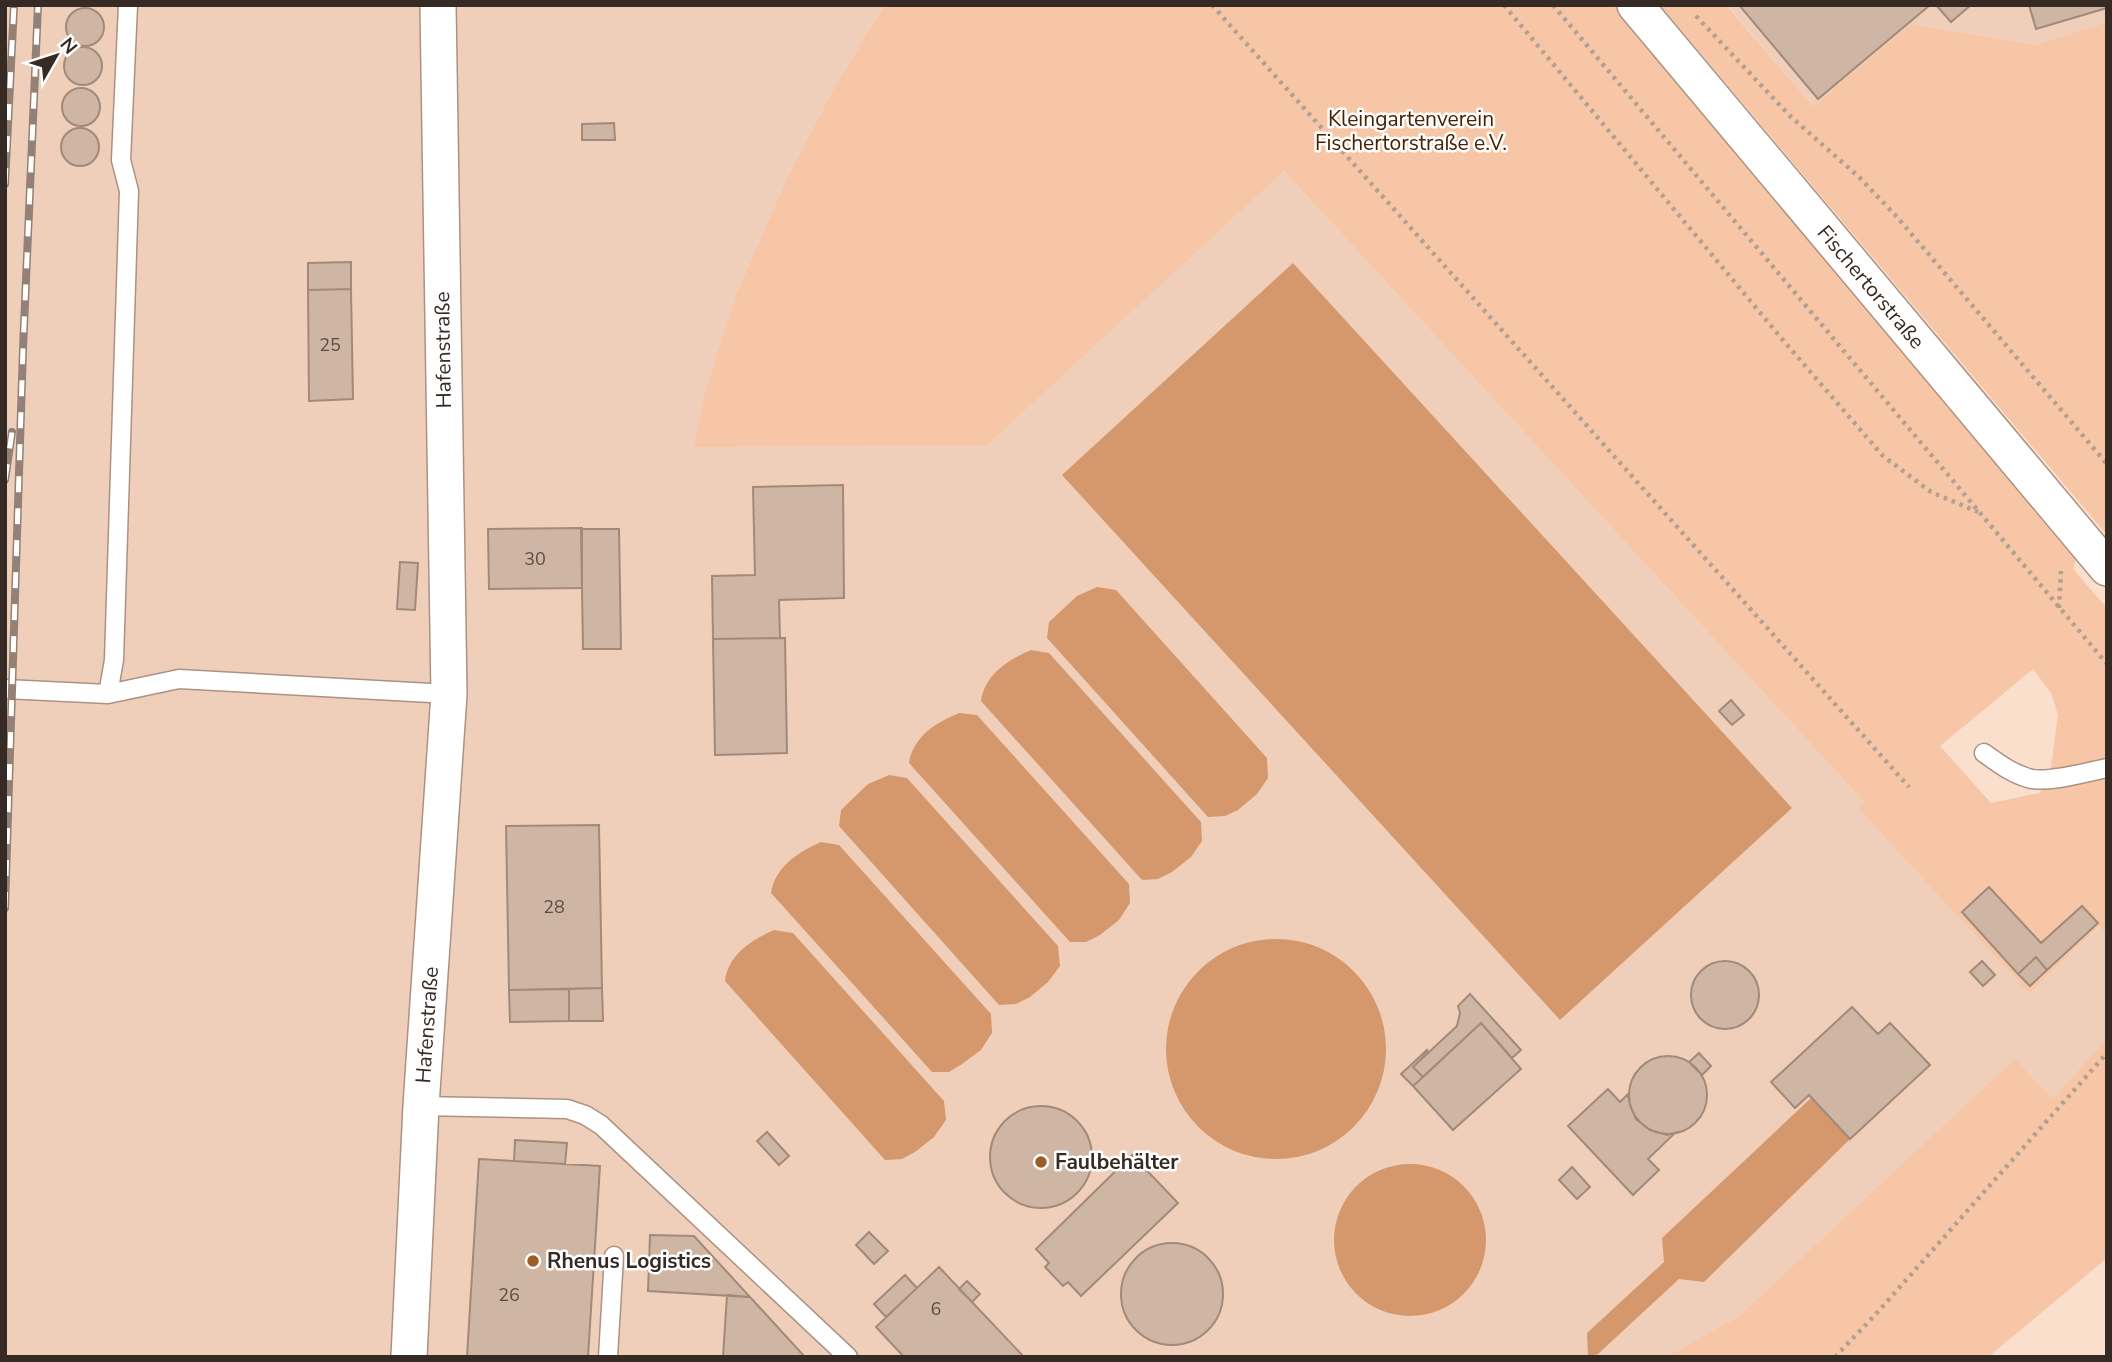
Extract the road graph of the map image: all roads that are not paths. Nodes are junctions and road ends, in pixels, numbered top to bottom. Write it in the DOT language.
graph roads {
  1 [pos="128,5"];
  2 [pos="438,5"];
  3 [pos="1635,5"];
  4 [pos="2107,568"];
  5 [pos="5,689"];
  6 [pos="108,694"];
  7 [pos="449,694"];
  8 [pos="1984,753"];
  9 [pos="2107,768"];
  10 [pos="421,1106"];
  11 [pos="614,1256"];
  12 [pos="409,1357"];
  13 [pos="608,1357"];
  14 [pos="848,1357"];
  1 -- 6 [label="lane"];
  2 -- 7 [label="street, Hafenstraße"];
  3 -- 4 [label="street, Fischertorstraße"];
  5 -- 6 [label="lane"];
  6 -- 7 [label="lane"];
  7 -- 10 [label="street, Hafenstraße"];
  8 -- 9 [label="lane"];
  10 -- 12 [label="street, Hafenstraße"];
  10 -- 14 [label="lane"];
  11 -- 13 [label="lane"];
}
